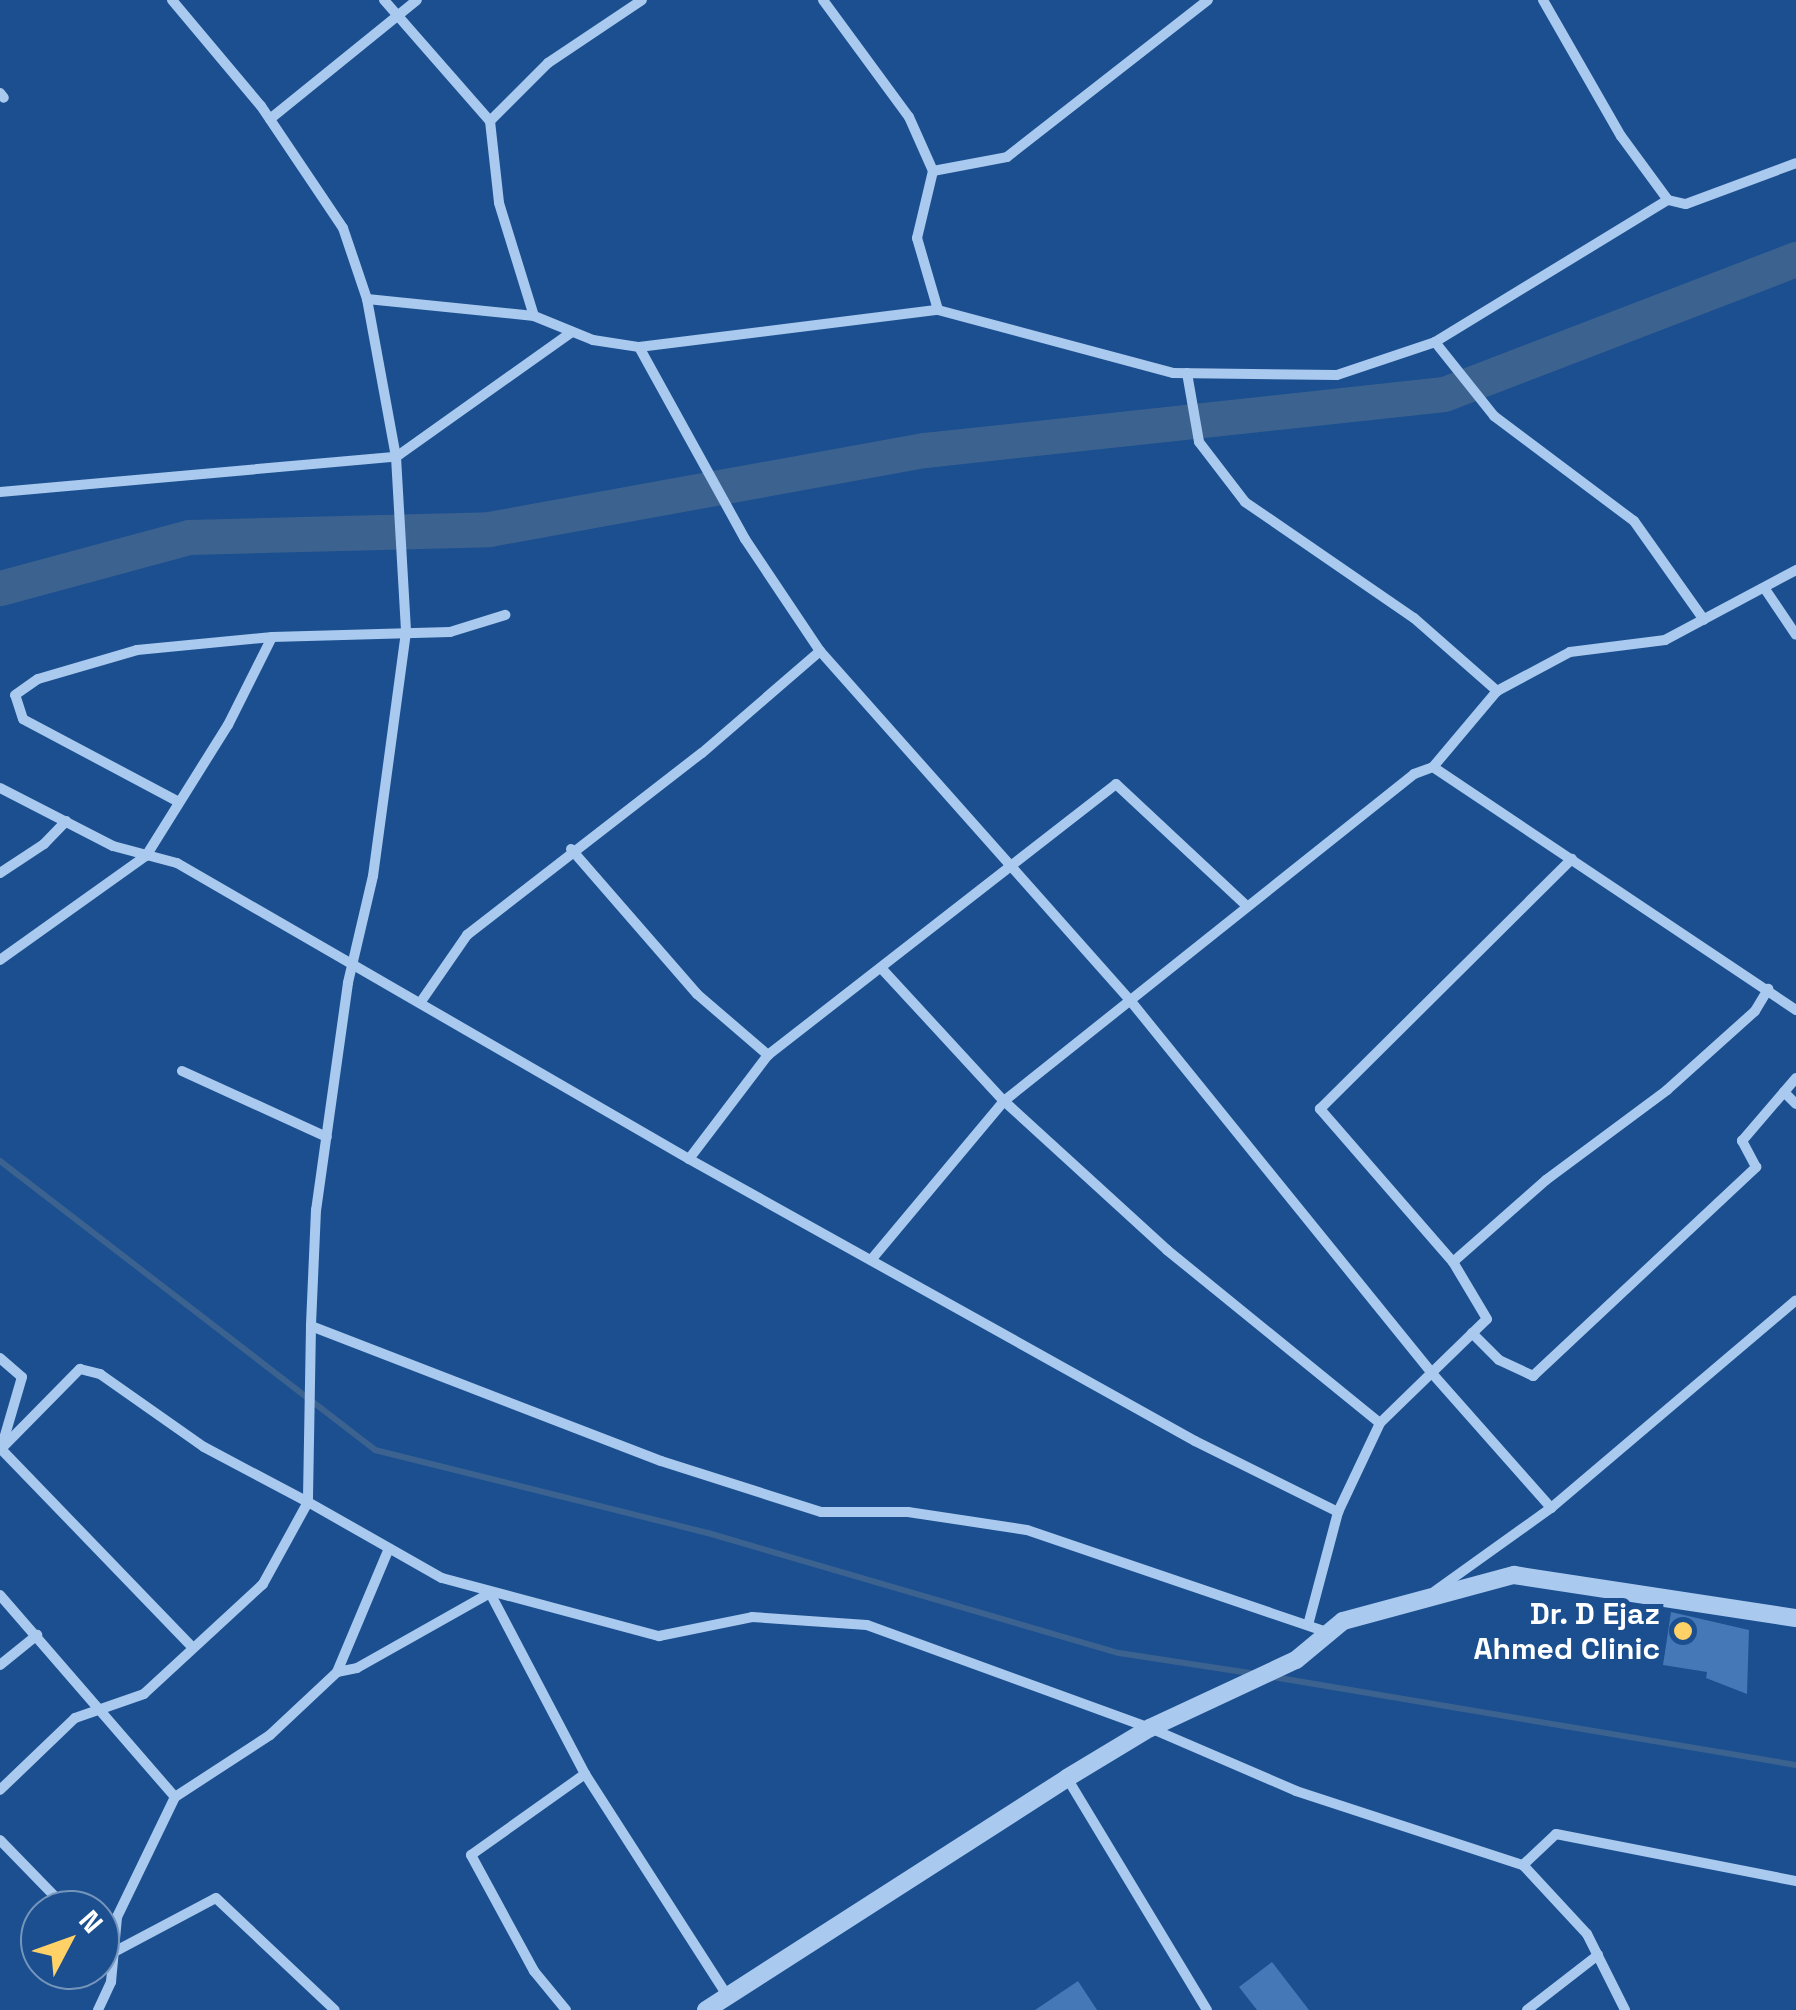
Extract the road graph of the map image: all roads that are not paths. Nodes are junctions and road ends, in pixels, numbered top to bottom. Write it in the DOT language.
graph roads {
  1 [pos="172,0"];
  2 [pos="384,0"];
  3 [pos="416,0"];
  4 [pos="642,0"];
  5 [pos="823,0"];
  6 [pos="1208,0"];
  7 [pos="1543,0"];
  8 [pos="400,15"];
  9 [pos="270,119"];
  10 [pos="490,121"];
  11 [pos="1796,163"];
  12 [pos="933,171"];
  13 [pos="1668,200"];
  14 [pos="367,299"];
  15 [pos="938,310"];
  16 [pos="534,316"];
  17 [pos="572,332"];
  18 [pos="1434,342"];
  19 [pos="639,347"];
  20 [pos="1186,374"];
  21 [pos="396,457"];
  22 [pos="0,492"];
  23 [pos="1796,570"];
  24 [pos="1765,589"];
  25 [pos="505,616"];
  26 [pos="1704,620"];
  27 [pos="406,632"];
  28 [pos="1796,635"];
  29 [pos="272,637"];
  30 [pos="820,650"];
  31 [pos="1497,690"];
  32 [pos="1433,767"];
  33 [pos="0,788"];
  34 [pos="177,801"];
  35 [pos="66,821"];
  36 [pos="571,849"];
  37 [pos="146,856"];
  38 [pos="1572,860"];
  39 [pos="1009,863"];
  40 [pos="0,873"];
  41 [pos="1247,906"];
  42 [pos="0,960"];
  43 [pos="353,962"];
  44 [pos="882,968"];
  45 [pos="1768,989"];
  46 [pos="1129,999"];
  47 [pos="420,1003"];
  48 [pos="1796,1010"];
  49 [pos="768,1055"];
  50 [pos="182,1071"];
  51 [pos="1796,1078"];
  52 [pos="1784,1092"];
  53 [pos="1004,1101"];
  54 [pos="1796,1104"];
  55 [pos="327,1137"];
  56 [pos="689,1159"];
  57 [pos="871,1260"];
  58 [pos="1453,1262"];
  59 [pos="1796,1300"];
  60 [pos="311,1326"];
  61 [pos="1472,1333"];
  62 [pos="0,1358"];
  63 [pos="1430,1370"];
  64 [pos="1380,1422"];
  65 [pos="0,1449"];
  66 [pos="308,1502"];
  67 [pos="1552,1508"];
  68 [pos="1338,1512"];
  69 [pos="388,1548"];
  70 [pos="490,1593"];
  71 [pos="0,1594"];
  72 [pos="1416,1604"];
  73 [pos="1796,1618"];
  74 [pos="1308,1625"];
  75 [pos="1329,1632"];
  76 [pos="37,1635"];
  77 [pos="190,1645"];
  78 [pos="0,1665"];
  79 [pos="337,1672"];
  80 [pos="102,1710"];
  81 [pos="1150,1728"];
  82 [pos="586,1774"];
  83 [pos="1068,1778"];
  84 [pos="0,1790"];
  85 [pos="175,1797"];
  86 [pos="0,1840"];
  87 [pos="1524,1864"];
  88 [pos="1796,1882"];
  89 [pos="49,1890"];
  90 [pos="120,1911"];
  91 [pos="120,1949"];
  92 [pos="1598,1956"];
  93 [pos="728,1997"];
  94 [pos="335,2010"];
  95 [pos="566,2010"];
  96 [pos="706,2010"];
  97 [pos="1206,2010"];
  98 [pos="1527,2010"];
  99 [pos="1625,2010"];
  1 -- 9 [label="street"];
  2 -- 8 [label="street"];
  3 -- 8 [label="street"];
  4 -- 10 [label="street"];
  5 -- 12 [label="street"];
  6 -- 12 [label="street"];
  7 -- 13 [label="street"];
  8 -- 9 [label="street"];
  8 -- 10 [label="street"];
  9 -- 14 [label="street"];
  10 -- 16 [label="street"];
  11 -- 13 [label="street"];
  12 -- 15 [label="street"];
  13 -- 18 [label="street"];
  14 -- 16 [label="street"];
  14 -- 21 [label="street"];
  15 -- 19 [label="street"];
  15 -- 20 [label="street"];
  16 -- 17 [label="street"];
  17 -- 19 [label="street"];
  17 -- 21 [label="street"];
  18 -- 20 [label="street"];
  18 -- 26 [label="street"];
  19 -- 30 [label="street"];
  20 -- 31 [label="street"];
  21 -- 22 [label="street"];
  21 -- 27 [label="street"];
  23 -- 24 [label="street"];
  24 -- 26 [label="street"];
  24 -- 28 [label="street"];
  25 -- 27 [label="street"];
  26 -- 31 [label="street"];
  27 -- 29 [label="street"];
  27 -- 43 [label="street"];
  29 -- 34 [label="street"];
  29 -- 34 [label="street"];
  30 -- 36 [label="street"];
  30 -- 39 [label="street"];
  31 -- 32 [label="street"];
  32 -- 38 [label="street"];
  32 -- 41 [label="street"];
  33 -- 35 [label="street"];
  34 -- 37 [label="street"];
  35 -- 37 [label="street"];
  35 -- 40 [label="street"];
  36 -- 47 [label="street"];
  36 -- 49 [label="street"];
  37 -- 42 [label="street"];
  37 -- 43 [label="street"];
  38 -- 45 [label="street"];
  38 -- 58 [label="street"];
  39 -- 41 [label="street"];
  39 -- 44 [label="street"];
  39 -- 46 [label="street"];
  41 -- 46 [label="street"];
  43 -- 47 [label="street"];
  43 -- 55 [label="street"];
  44 -- 49 [label="street"];
  44 -- 53 [label="street"];
  45 -- 48 [label="street"];
  45 -- 58 [label="street"];
  46 -- 53 [label="street"];
  46 -- 63 [label="street"];
  47 -- 56 [label="street"];
  49 -- 56 [label="street"];
  50 -- 55 [label="street"];
  51 -- 52 [label="street"];
  52 -- 54 [label="street"];
  52 -- 61 [label="street"];
  53 -- 57 [label="street"];
  53 -- 64 [label="street"];
  55 -- 60 [label="street"];
  56 -- 57 [label="street"];
  57 -- 68 [label="street"];
  58 -- 61 [label="street"];
  59 -- 67 [label="street"];
  60 -- 66 [label="street"];
  60 -- 74 [label="street"];
  61 -- 63 [label="street"];
  62 -- 65 [label="street"];
  63 -- 64 [label="street"];
  63 -- 67 [label="street"];
  64 -- 68 [label="street"];
  65 -- 66 [label="street"];
  65 -- 77 [label="street"];
  66 -- 69 [label="street"];
  66 -- 77 [label="street"];
  67 -- 72 [label="street"];
  68 -- 74 [label="street"];
  69 -- 70 [label="street"];
  69 -- 79 [label="street"];
  70 -- 79 [label="street"];
  70 -- 81 [label="street"];
  70 -- 82 [label="street"];
  71 -- 76 [label="street"];
  72 -- 73 [label="street"];
  72 -- 75 [label="street"];
  74 -- 75 [label="street"];
  75 -- 81 [label="street"];
  76 -- 78 [label="street"];
  76 -- 80 [label="street"];
  77 -- 80 [label="street"];
  79 -- 85 [label="street"];
  80 -- 84 [label="street"];
  80 -- 85 [label="street"];
  81 -- 83 [label="street"];
  81 -- 87 [label="street"];
  82 -- 93 [label="street"];
  82 -- 95 [label="street"];
  83 -- 93 [label="street"];
  83 -- 97 [label="street"];
  85 -- 90 [label="street"];
  86 -- 89 [label="street"];
  87 -- 88 [label="street"];
  87 -- 92 [label="street"];
  91 -- 94 [label="street"];
  92 -- 98 [label="street"];
  92 -- 99 [label="street"];
  93 -- 96 [label="street"];
}
